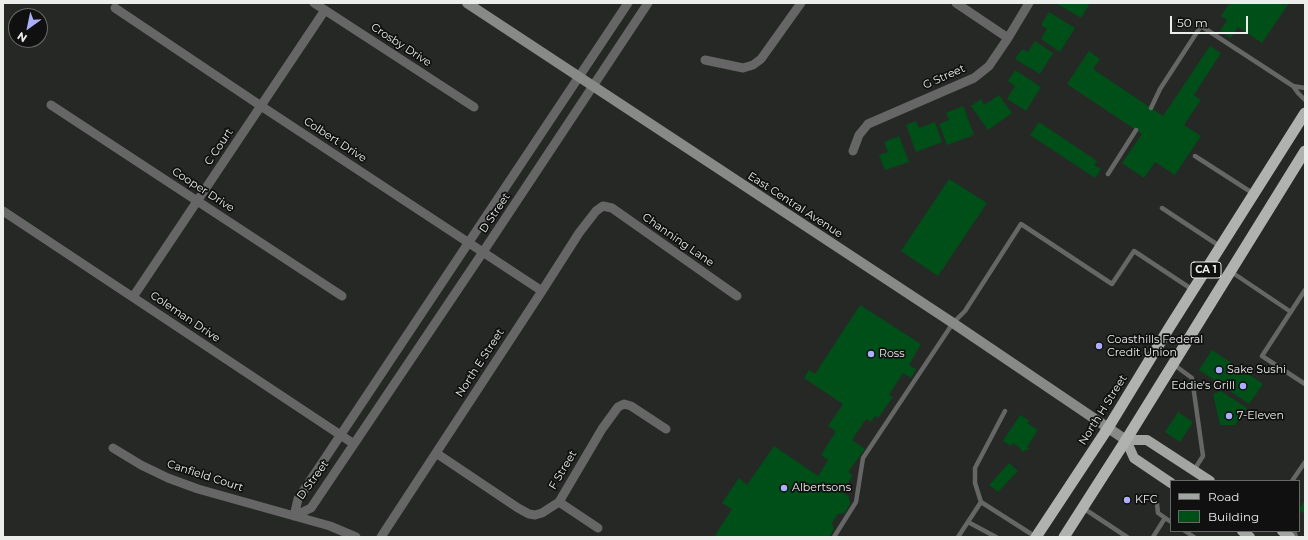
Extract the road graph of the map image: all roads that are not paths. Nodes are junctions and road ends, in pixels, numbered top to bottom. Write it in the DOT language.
graph roads {
  1 [pos="314,3"];
  2 [pos="467,3"];
  3 [pos="648,3"];
  4 [pos="801,3"];
  5 [pos="956,3"];
  6 [pos="1029,3"];
  7 [pos="627,4"];
  8 [pos="115,8"];
  9 [pos="325,10"];
  10 [pos="1008,38"];
  11 [pos="705,60"];
  12 [pos="580,77"];
  13 [pos="594,86"];
  14 [pos="1293,86"];
  15 [pos="1305,88"];
  16 [pos="1305,100"];
  17 [pos="51,105"];
  18 [pos="261,106"];
  19 [pos="474,107"];
  20 [pos="1151,108"];
  21 [pos="1305,113"];
  22 [pos="1136,130"];
  23 [pos="853,151"];
  24 [pos="1305,151"];
  25 [pos="1195,156"];
  26 [pos="1108,174"];
  27 [pos="1254,194"];
  28 [pos="198,201"];
  29 [pos="603,206"];
  30 [pos="1162,208"];
  31 [pos="3,211"];
  32 [pos="468,242"];
  33 [pos="1221,247"];
  34 [pos="483,252"];
  35 [pos="1230,271"];
  36 [pos="1193,290"];
  37 [pos="1305,290"];
  38 [pos="542,291"];
  39 [pos="342,296"];
  40 [pos="737,296"];
  41 [pos="133,297"];
  42 [pos="1291,312"];
  43 [pos="953,323"];
  44 [pos="1173,364"];
  45 [pos="1305,384"];
  46 [pos="1005,411"];
  47 [pos="1108,428"];
  48 [pos="666,429"];
  49 [pos="341,435"];
  50 [pos="1126,440"];
  51 [pos="354,444"];
  52 [pos="113,448"];
  53 [pos="436,453"];
  54 [pos="1305,462"];
  55 [pos="1194,470"];
  56 [pos="1209,480"];
  57 [pos="1293,480"];
  58 [pos="1170,482"];
  59 [pos="559,502"];
  60 [pos="981,502"];
  61 [pos="1157,504"];
  62 [pos="1083,508"];
  63 [pos="294,516"];
  64 [pos="1165,518"];
  65 [pos="1170,521"];
  66 [pos="968,522"];
  67 [pos="598,528"];
  68 [pos="356,537"];
  69 [pos="380,537"];
  70 [pos="834,537"];
  71 [pos="958,537"];
  72 [pos="996,537"];
  73 [pos="1036,537"];
  74 [pos="1064,537"];
  75 [pos="1127,537"];
  76 [pos="1153,537"];
  1 -- 9 [label="street, Crosby Drive"];
  2 -- 12 [label="main road, East Central Avenue"];
  3 -- 13 [label="street, D Street"];
  4 -- 11 [label="street"];
  5 -- 10 [label="street"];
  6 -- 10 [label="street, G Street"];
  7 -- 12 [label="street, D Street"];
  8 -- 18 [label="street, Colbert Drive"];
  9 -- 18 [label="street, C Court"];
  9 -- 19 [label="street, Crosby Drive"];
  10 -- 23 [label="street, G Street"];
  12 -- 13 [label="main road, East Central Avenue"];
  12 -- 32 [label="street, D Street"];
  13 -- 34 [label="street, D Street"];
  13 -- 43 [label="main road, East Central Avenue"];
  14 -- 15 [label="lane"];
  14 -- 16 [label="lane"];
  14 -- 20 [label="lane"];
  17 -- 28 [label="street, Cooper Drive"];
  18 -- 28 [label="street, C Court"];
  18 -- 32 [label="street, Colbert Drive"];
  21 -- 27 [label="highway, North H Street / CA 1"];
  22 -- 26 [label="lane"];
  24 -- 35 [label="highway, CA 1"];
  25 -- 27 [label="lane"];
  27 -- 33 [label="highway, North H Street / CA 1"];
  28 -- 39 [label="street, Cooper Drive"];
  28 -- 41 [label="street, C Court"];
  29 -- 38 [label="street, North E Street"];
  29 -- 40 [label="street, Channing Lane"];
  30 -- 33 [label="lane"];
  31 -- 41 [label="street, Coleman Drive"];
  32 -- 34 [label="street, Colbert Drive"];
  32 -- 49 [label="street, D Street"];
  33 -- 36 [label="highway, North H Street / CA 1"];
  34 -- 38 [label="street, Colbert Drive"];
  34 -- 51 [label="street, D Street"];
  35 -- 42 [label="lane"];
  35 -- 44 [label="highway, CA 1"];
  36 -- 43 [label="lane"];
  36 -- 47 [label="highway, North H Street / CA 1"];
  37 -- 42 [label="lane"];
  38 -- 53 [label="street, North E Street"];
  41 -- 49 [label="street, Coleman Drive"];
  42 -- 45 [label="lane"];
  43 -- 47 [label="main road, East Central Avenue"];
  43 -- 70 [label="lane"];
  44 -- 50 [label="highway, CA 1"];
  44 -- 55 [label="lane"];
  46 -- 60 [label="lane"];
  47 -- 50 [label="main road, East Central Avenue"];
  47 -- 73 [label="highway, North H Street / CA 1"];
  48 -- 59 [label="street, F Street"];
  49 -- 51 [label="street, Coleman Drive"];
  49 -- 63 [label="street, D Street"];
  50 -- 55 [label="main road"];
  50 -- 58 [label="main road"];
  50 -- 62 [label="highway, CA 1"];
  51 -- 63 [label="street, D Street"];
  52 -- 63 [label="street, Canfield Court"];
  53 -- 59 [label="street, F Street"];
  53 -- 69 [label="street, North E Street"];
  54 -- 57 [label="lane"];
  55 -- 56 [label="main road"];
  59 -- 67 [label="street"];
  60 -- 66 [label="lane"];
  60 -- 73 [label="lane"];
  61 -- 64 [label="lane"];
  62 -- 74 [label="highway, CA 1"];
  62 -- 75 [label="lane"];
  63 -- 68 [label="street, Canfield Court"];
  64 -- 65 [label="lane"];
  64 -- 76 [label="lane"];
  66 -- 71 [label="lane"];
  66 -- 72 [label="lane"];
}
